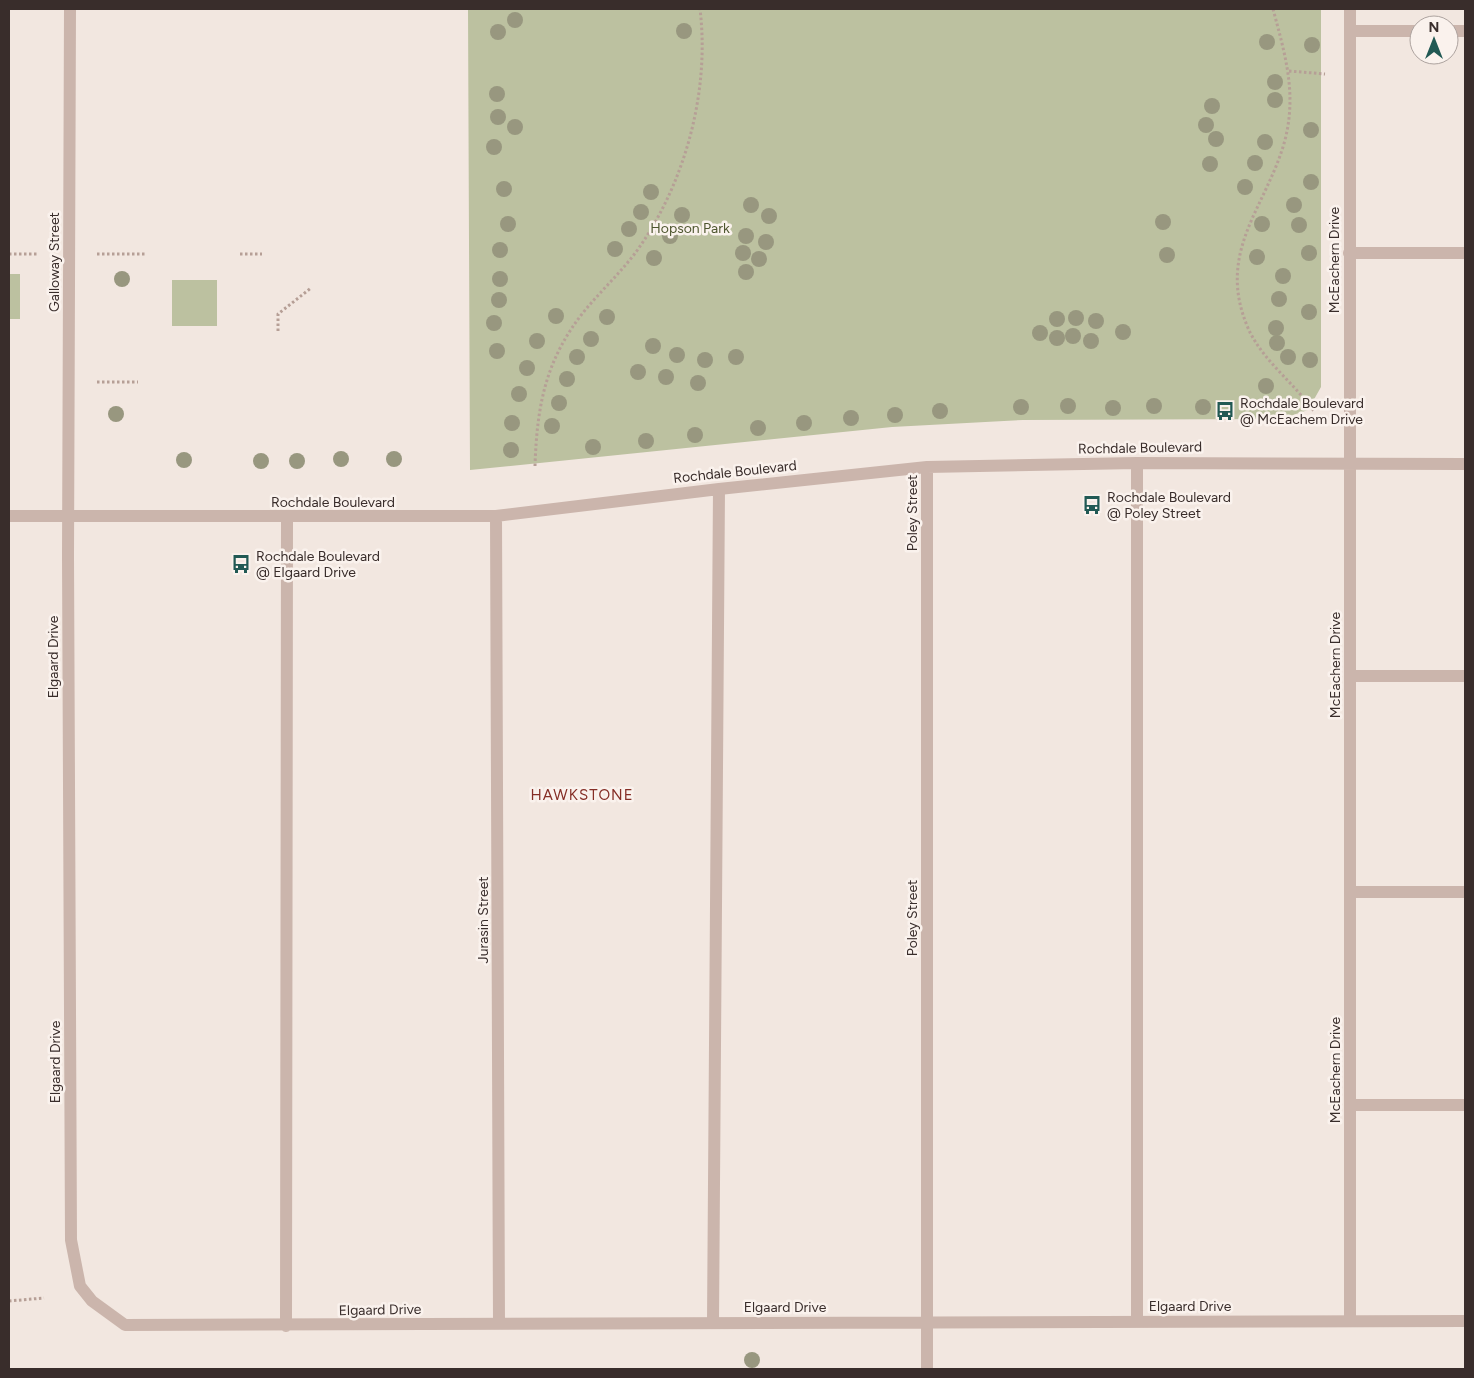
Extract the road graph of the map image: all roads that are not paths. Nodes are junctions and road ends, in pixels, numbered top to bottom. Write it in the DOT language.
graph roads {
  1 [pos="70,9"];
  2 [pos="1350,9"];
  3 [pos="1350,31"];
  4 [pos="1409,31"];
  5 [pos="1465,252"];
  6 [pos="1349,253"];
  7 [pos="1137,463"];
  8 [pos="1350,463"];
  9 [pos="1465,464"];
  10 [pos="927,467"];
  11 [pos="719,489"];
  12 [pos="9,516"];
  13 [pos="68,516"];
  14 [pos="496,516"];
  15 [pos="287,517"];
  16 [pos="1350,676"];
  17 [pos="1465,676"];
  18 [pos="1351,892"];
  19 [pos="1465,892"];
  20 [pos="1350,1105"];
  21 [pos="1465,1105"];
  22 [pos="1350,1321"];
  23 [pos="1465,1321"];
  24 [pos="713,1322"];
  25 [pos="1137,1322"];
  26 [pos="926,1323"];
  27 [pos="499,1324"];
  28 [pos="286,1326"];
  29 [pos="926,1369"];
  1 -- 13 [label="street, Galloway Street"];
  2 -- 3 [label="street, McEachern Drive"];
  3 -- 4 [label="street"];
  3 -- 6 [label="street, McEachern Drive"];
  5 -- 6 [label="street"];
  6 -- 8 [label="street, McEachern Drive"];
  7 -- 8 [label="street, Rochdale Boulevard"];
  7 -- 10 [label="street, Rochdale Boulevard"];
  7 -- 25 [label="street"];
  8 -- 9 [label="street, Rochdale Boulevard"];
  8 -- 16 [label="street, McEachern Drive"];
  10 -- 11 [label="street, Rochdale Boulevard"];
  10 -- 26 [label="street, Poley Street"];
  11 -- 14 [label="street, Rochdale Boulevard"];
  11 -- 24 [label="street"];
  12 -- 13 [label="street, Rochdale Boulevard"];
  13 -- 15 [label="street, Rochdale Boulevard"];
  13 -- 28 [label="street, Elgaard Drive"];
  14 -- 15 [label="street, Rochdale Boulevard"];
  14 -- 27 [label="street, Jurasin Street"];
  15 -- 28 [label="street"];
  16 -- 17 [label="street"];
  16 -- 18 [label="street, McEachern Drive"];
  18 -- 19 [label="street"];
  18 -- 20 [label="street, McEachern Drive"];
  20 -- 21 [label="street"];
  20 -- 22 [label="street, McEachern Drive"];
  22 -- 23 [label="street, Elgaard Drive"];
  22 -- 25 [label="street, Elgaard Drive"];
  24 -- 26 [label="street, Elgaard Drive"];
  24 -- 27 [label="street, Elgaard Drive"];
  25 -- 26 [label="street, Elgaard Drive"];
  26 -- 29 [label="street, Poley Street"];
  27 -- 28 [label="street, Elgaard Drive"];
}
